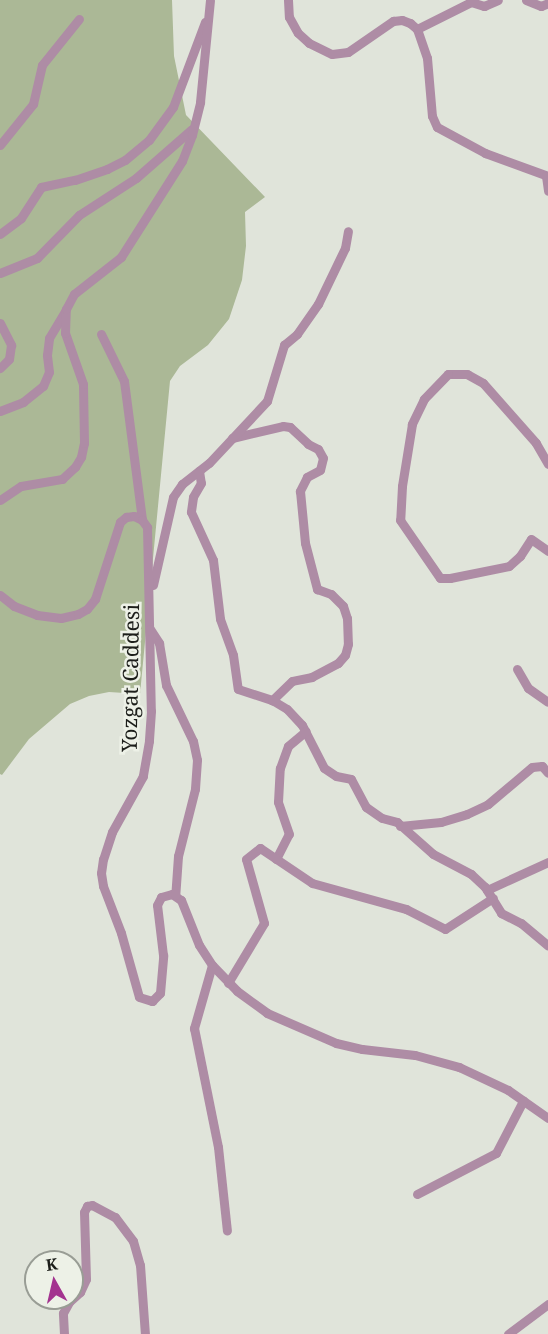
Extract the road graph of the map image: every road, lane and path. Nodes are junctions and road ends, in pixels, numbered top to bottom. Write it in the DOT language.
graph roads {
  1 [pos="210,0"];
  2 [pos="288,0"];
  3 [pos="498,0"];
  4 [pos="526,0"];
  5 [pos="548,3"];
  6 [pos="209,12"];
  7 [pos="79,19"];
  8 [pos="417,29"];
  9 [pos="194,127"];
  10 [pos="0,145"];
  11 [pos="547,176"];
  12 [pos="548,191"];
  13 [pos="348,231"];
  14 [pos="0,234"];
  15 [pos="0,273"];
  16 [pos="66,309"];
  17 [pos="0,323"];
  18 [pos="101,334"];
  19 [pos="0,368"];
  20 [pos="0,411"];
  21 [pos="232,438"];
  22 [pos="548,464"];
  23 [pos="199,471"];
  24 [pos="0,500"];
  25 [pos="142,520"];
  26 [pos="548,550"];
  27 [pos="0,595"];
  28 [pos="150,602"];
  29 [pos="150,629"];
  30 [pos="517,669"];
  31 [pos="272,700"];
  32 [pos="548,702"];
  33 [pos="306,731"];
  34 [pos="548,773"];
  35 [pos="400,826"];
  36 [pos="276,859"];
  37 [pos="548,862"];
  38 [pos="490,894"];
  39 [pos="178,897"];
  40 [pos="548,946"];
  41 [pos="212,965"];
  42 [pos="228,983"];
  43 [pos="524,1101"];
  44 [pos="547,1116"];
  45 [pos="417,1194"];
  46 [pos="227,1231"];
  47 [pos="546,1309"];
  48 [pos="64,1334"];
  49 [pos="145,1334"];
  50 [pos="508,1334"];
  1 -- 6 [label="street"];
  2 -- 8 [label="street"];
  3 -- 8 [label="street"];
  4 -- 5 [label="street"];
  6 -- 9 [label="street"];
  6 -- 14 [label="street"];
  7 -- 10 [label="street"];
  8 -- 11 [label="street"];
  9 -- 15 [label="street"];
  9 -- 16 [label="street"];
  11 -- 12 [label="street"];
  13 -- 21 [label="street"];
  16 -- 20 [label="street"];
  16 -- 24 [label="street"];
  17 -- 19 [label="street"];
  18 -- 25 [label="street"];
  21 -- 23 [label="street"];
  21 -- 31 [label="street"];
  22 -- 26 [label="street"];
  23 -- 28 [label="street"];
  23 -- 31 [label="street"];
  25 -- 27 [label="street, Yozgat Caddesi"];
  25 -- 28 [label="street, Yozgat Caddesi"];
  28 -- 29 [label="street, Yozgat Caddesi"];
  29 -- 39 [label="street"];
  29 -- 39 [label="street, Yozgat Caddesi"];
  30 -- 32 [label="street"];
  31 -- 33 [label="street"];
  33 -- 35 [label="street"];
  33 -- 36 [label="street"];
  34 -- 35 [label="street"];
  35 -- 38 [label="street"];
  36 -- 38 [label="street"];
  36 -- 42 [label="street"];
  37 -- 38 [label="street"];
  38 -- 40 [label="street"];
  39 -- 41 [label="street"];
  41 -- 42 [label="street"];
  41 -- 46 [label="street"];
  42 -- 43 [label="street"];
  43 -- 44 [label="street"];
  43 -- 45 [label="street"];
  47 -- 50 [label="street"];
  48 -- 49 [label="street"];
}
